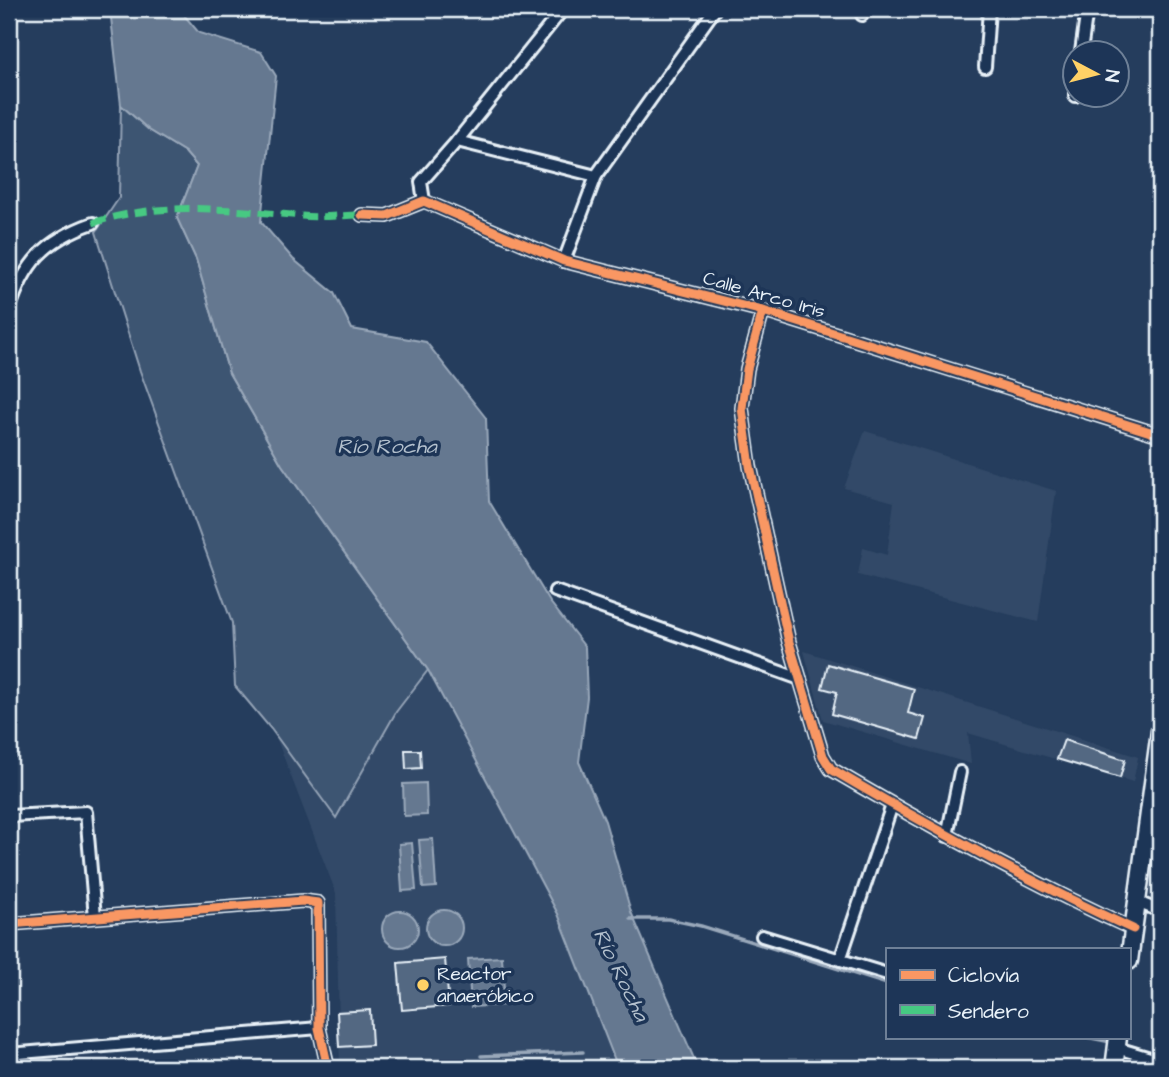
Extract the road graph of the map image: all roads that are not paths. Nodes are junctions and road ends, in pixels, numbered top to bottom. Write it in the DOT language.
graph roads {
  1 [pos="562,9"];
  2 [pos="715,9"];
  3 [pos="989,9"];
  4 [pos="1087,9"];
  5 [pos="1083,38"];
  6 [pos="985,67"];
  7 [pos="457,141"];
  8 [pos="596,176"];
  9 [pos="424,201"];
  10 [pos="362,215"];
  11 [pos="93,223"];
  12 [pos="564,261"];
  13 [pos="9,311"];
  14 [pos="763,311"];
  15 [pos="1160,435"];
  16 [pos="555,591"];
  17 [pos="800,679"];
  18 [pos="1160,731"];
  19 [pos="960,772"];
  20 [pos="892,805"];
  21 [pos="9,816"];
  22 [pos="947,836"];
  23 [pos="1137,902"];
  24 [pos="1160,911"];
  25 [pos="95,917"];
  26 [pos="9,924"];
  27 [pos="1133,929"];
  28 [pos="762,936"];
  29 [pos="1130,953"];
  30 [pos="840,960"];
  31 [pos="886,974"];
  32 [pos="319,1028"];
  33 [pos="1118,1042"];
  34 [pos="9,1054"];
  35 [pos="1160,1061"];
  36 [pos="328,1068"];
  37 [pos="1115,1068"];
  1 -- 7 [label="street"];
  2 -- 8 [label="street"];
  3 -- 6 [label="street"];
  4 -- 5 [label="street"];
  7 -- 8 [label="street"];
  7 -- 9 [label="street"];
  8 -- 12 [label="street"];
  9 -- 10 [label="street"];
  9 -- 12 [label="street, Calle Arco Iris"];
  11 -- 13 [label="street"];
  12 -- 14 [label="street, Calle Arco Iris"];
  14 -- 15 [label="street, Calle Arco Iris"];
  14 -- 17 [label="street"];
  16 -- 17 [label="street"];
  17 -- 20 [label="street"];
  18 -- 23 [label="main road"];
  19 -- 22 [label="street"];
  20 -- 22 [label="street"];
  20 -- 30 [label="street"];
  21 -- 25 [label="street"];
  22 -- 27 [label="street"];
  23 -- 24 [label="street"];
  23 -- 27 [label="main road"];
  25 -- 26 [label="street"];
  25 -- 32 [label="street"];
  27 -- 29 [label="main road"];
  28 -- 30 [label="street"];
  30 -- 31 [label="street"];
  32 -- 34 [label="street"];
  32 -- 36 [label="street"];
  33 -- 35 [label="street"];
  33 -- 37 [label="main road"];
}
